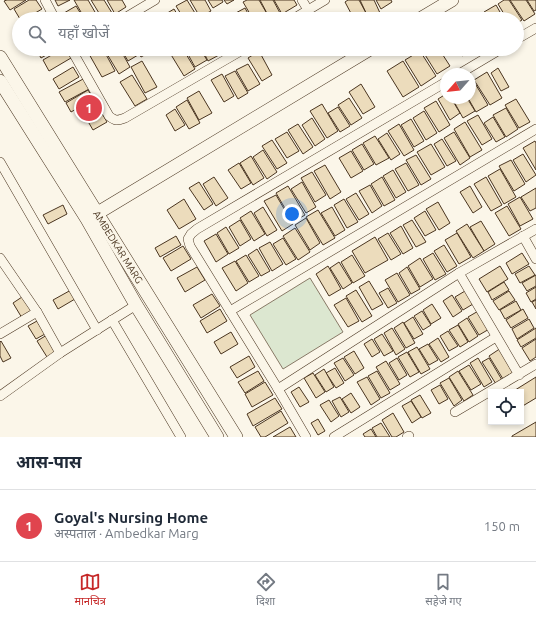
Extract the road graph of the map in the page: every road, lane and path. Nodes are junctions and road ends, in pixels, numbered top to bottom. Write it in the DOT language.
graph roads {
  1 [pos="45,0"];
  2 [pos="155,0"];
  3 [pos="302,0"];
  4 [pos="325,0"];
  5 [pos="452,0"];
  6 [pos="308,10"];
  7 [pos="51,12"];
  8 [pos="135,12"];
  9 [pos="305,12"];
  10 [pos="432,12"];
  11 [pos="536,28"];
  12 [pos="524,35"];
  13 [pos="76,56"];
  14 [pos="232,56"];
  15 [pos="358,56"];
  16 [pos="489,56"];
  17 [pos="0,57"];
  18 [pos="469,68"];
  19 [pos="0,81"];
  20 [pos="440,86"];
  21 [pos="536,129"];
  22 [pos="0,162"];
  23 [pos="93,216"];
  24 [pos="536,228"];
  25 [pos="523,236"];
  26 [pos="0,258"];
  27 [pos="536,259"];
  28 [pos="460,273"];
  29 [pos="4,274"];
  30 [pos="136,305"];
  31 [pos="230,311"];
  32 [pos="36,312"];
  33 [pos="112,320"];
  34 [pos="97,330"];
  35 [pos="0,334"];
  36 [pos="496,337"];
  37 [pos="60,353"];
  38 [pos="536,364"];
  39 [pos="519,375"];
  40 [pos="278,388"];
  41 [pos="9,391"];
  42 [pos="0,396"];
  43 [pos="0,400"];
  44 [pos="455,412"];
  45 [pos="181,437"];
  46 [pos="217,437"];
  47 [pos="236,437"];
  48 [pos="306,437"];
  49 [pos="334,437"];
  1 -- 7 [label="street"];
  2 -- 8 [label="street"];
  3 -- 6 [label="street"];
  4 -- 6 [label="street"];
  5 -- 10 [label="street"];
  6 -- 9 [label="street"];
  11 -- 12 [label="street"];
  13 -- 14 [label="street"];
  15 -- 23 [label="street"];
  16 -- 18 [label="street"];
  17 -- 23 [label="street, AMBEDKAR MARG"];
  19 -- 23 [label="street, AMBEDKAR MARG"];
  20 -- 31 [label="street"];
  21 -- 31 [label="street"];
  22 -- 34 [label="street"];
  23 -- 30 [label="street, AMBEDKAR MARG"];
  23 -- 47 [label="street, AMBEDKAR MARG"];
  24 -- 25 [label="street"];
  25 -- 27 [label="street"];
  25 -- 28 [label="street"];
  26 -- 29 [label="street"];
  28 -- 36 [label="street"];
  28 -- 40 [label="street"];
  29 -- 32 [label="street"];
  30 -- 33 [label="street"];
  30 -- 46 [label="street, AMBEDKAR MARG"];
  31 -- 40 [label="street"];
  32 -- 35 [label="street"];
  32 -- 37 [label="street"];
  33 -- 34 [label="street"];
  33 -- 45 [label="street"];
  34 -- 37 [label="street"];
  36 -- 39 [label="street"];
  36 -- 49 [label="street"];
  37 -- 41 [label="street"];
  38 -- 39 [label="street"];
  39 -- 44 [label="street"];
  40 -- 48 [label="street"];
  41 -- 42 [label="street"];
  41 -- 43 [label="street"];
}
